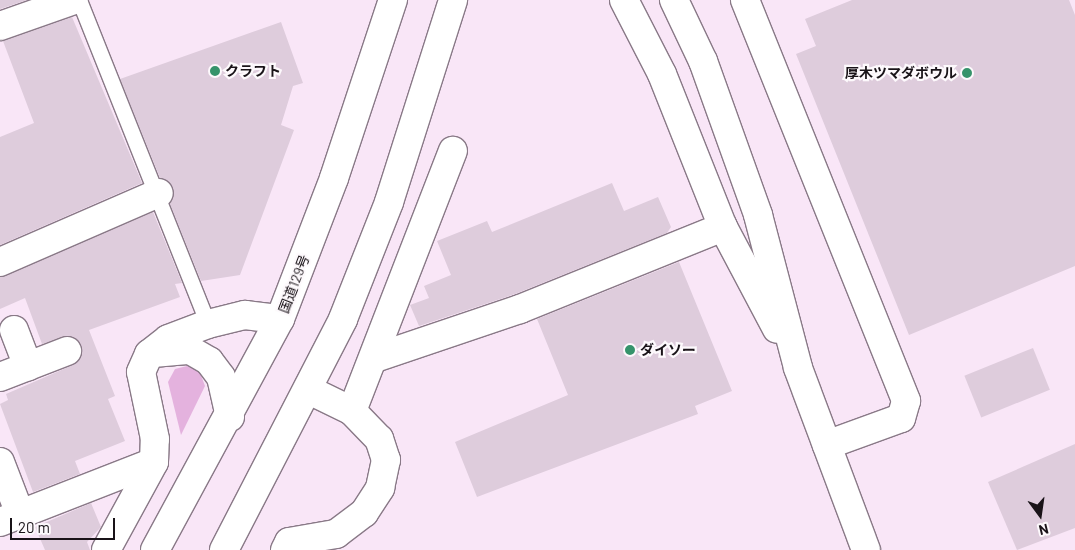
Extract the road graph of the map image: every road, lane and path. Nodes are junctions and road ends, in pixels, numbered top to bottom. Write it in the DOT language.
graph roads {
  1 [pos="74,0"];
  2 [pos="79,0"];
  3 [pos="392,0"];
  4 [pos="453,0"];
  5 [pos="624,0"];
  6 [pos="674,0"];
  7 [pos="745,0"];
  8 [pos="0,26"];
  9 [pos="453,151"];
  10 [pos="159,192"];
  11 [pos="723,228"];
  12 [pos="2,254"];
  13 [pos="280,319"];
  14 [pos="208,324"];
  15 [pos="14,330"];
  16 [pos="67,351"];
  17 [pos="149,354"];
  18 [pos="375,358"];
  19 [pos="28,366"];
  20 [pos="798,368"];
  21 [pos="0,377"];
  22 [pos="310,390"];
  23 [pos="352,411"];
  24 [pos="230,417"];
  25 [pos="827,445"];
  26 [pos="0,462"];
  27 [pos="154,462"];
  28 [pos="10,518"];
  29 [pos="339,542"];
  30 [pos="106,550"];
  31 [pos="156,550"];
  32 [pos="224,550"];
  33 [pos="285,550"];
  34 [pos="866,550"];
  1 -- 8 [label="main road"];
  2 -- 10 [label="lane"];
  3 -- 13 [label="main road, 国道129号"];
  4 -- 22 [label="main road"];
  5 -- 11 [label="main road"];
  6 -- 20 [label="main road"];
  7 -- 25 [label="main road"];
  9 -- 18 [label="main road"];
  10 -- 12 [label="main road"];
  10 -- 14 [label="lane"];
  11 -- 18 [label="main road"];
  11 -- 20 [label="main road"];
  13 -- 14 [label="main road"];
  13 -- 24 [label="main road, 国道129号"];
  14 -- 17 [label="main road"];
  15 -- 19 [label="main road"];
  16 -- 19 [label="main road"];
  17 -- 24 [label="main road"];
  17 -- 27 [label="main road"];
  18 -- 23 [label="main road"];
  19 -- 21 [label="main road"];
  20 -- 25 [label="main road"];
  22 -- 23 [label="main road"];
  22 -- 32 [label="main road"];
  23 -- 29 [label="main road"];
  24 -- 31 [label="main road, 国道129号"];
  25 -- 34 [label="main road"];
  26 -- 28 [label="main road"];
  27 -- 28 [label="main road"];
  27 -- 30 [label="main road"];
  29 -- 33 [label="main road"];
}
